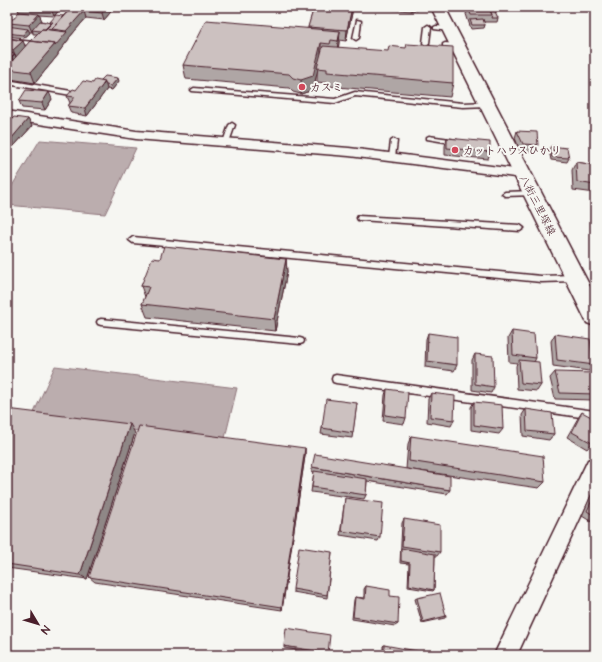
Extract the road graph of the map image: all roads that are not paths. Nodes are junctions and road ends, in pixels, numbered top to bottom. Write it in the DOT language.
graph roads {
  1 [pos="19,7"];
  2 [pos="438,7"];
  3 [pos="7,18"];
  4 [pos="359,22"];
  5 [pos="428,27"];
  6 [pos="356,38"];
  7 [pos="7,41"];
  8 [pos="426,44"];
  9 [pos="24,54"];
  10 [pos="7,82"];
  11 [pos="194,90"];
  12 [pos="71,93"];
  13 [pos="488,104"];
  14 [pos="7,115"];
  15 [pos="232,125"];
  16 [pos="429,138"];
  17 [pos="394,141"];
  18 [pos="226,142"];
  19 [pos="464,142"];
  20 [pos="392,157"];
  21 [pos="522,174"];
  22 [pos="532,193"];
  23 [pos="505,194"];
  24 [pos="360,218"];
  25 [pos="520,228"];
  26 [pos="133,240"];
  27 [pos="576,278"];
  28 [pos="595,317"];
  29 [pos="101,322"];
  30 [pos="300,341"];
  31 [pos="336,379"];
  32 [pos="595,415"];
  33 [pos="595,466"];
  34 [pos="505,655"];
  1 -- 3 [label="main road"];
  2 -- 13 [label="main road, 八街三里塚線"];
  4 -- 6 [label="lane"];
  5 -- 8 [label="lane"];
  7 -- 9 [label="lane"];
  10 -- 12 [label="lane"];
  11 -- 13 [label="lane"];
  13 -- 21 [label="main road, 八街三里塚線"];
  14 -- 18 [label="street"];
  15 -- 18 [label="lane"];
  16 -- 19 [label="lane"];
  17 -- 20 [label="lane"];
  18 -- 20 [label="street"];
  20 -- 21 [label="street"];
  21 -- 22 [label="main road, 八街三里塚線"];
  22 -- 23 [label="lane"];
  22 -- 27 [label="main road, 八街三里塚線"];
  24 -- 25 [label="lane"];
  26 -- 27 [label="lane"];
  27 -- 28 [label="main road, 八街三里塚線"];
  29 -- 30 [label="lane"];
  31 -- 32 [label="lane"];
  33 -- 34 [label="street"];
}
